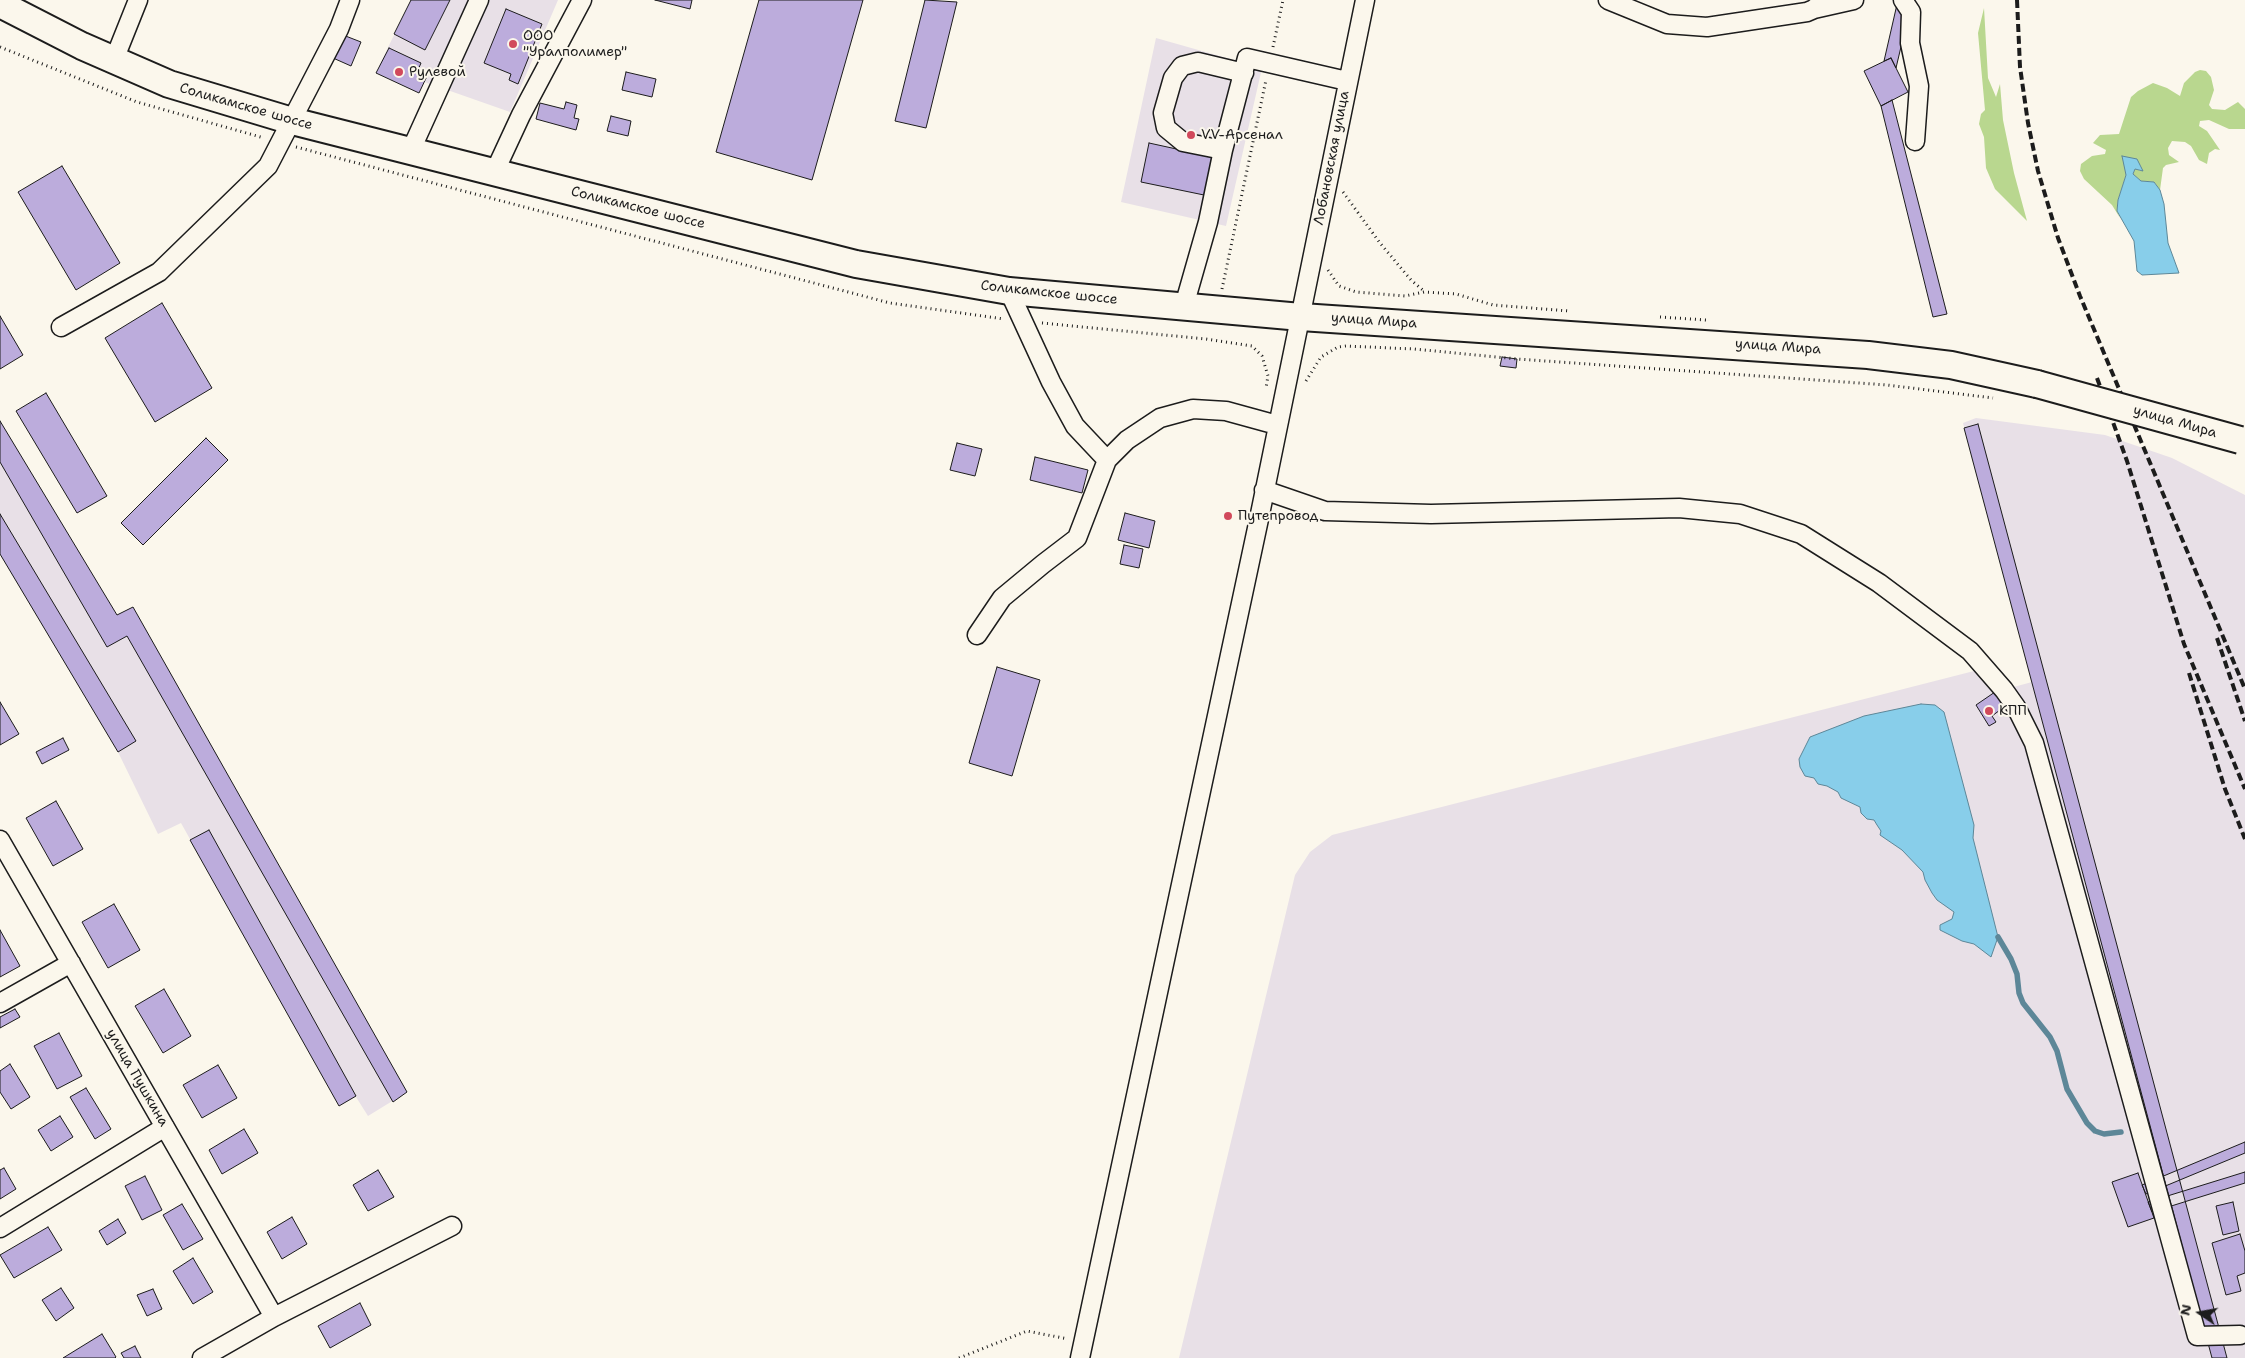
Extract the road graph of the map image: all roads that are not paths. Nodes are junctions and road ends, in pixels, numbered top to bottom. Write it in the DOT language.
graph roads {
  1 [pos="138,0"];
  2 [pos="350,0"];
  3 [pos="479,0"];
  4 [pos="582,0"];
  5 [pos="1365,0"];
  6 [pos="1608,0"];
  7 [pos="1854,0"];
  8 [pos="1903,0"];
  9 [pos="0,4"];
  10 [pos="1819,4"];
  11 [pos="114,60"];
  12 [pos="1244,73"];
  13 [pos="1347,81"];
  14 [pos="292,121"];
  15 [pos="1915,141"];
  16 [pos="411,150"];
  17 [pos="1223,150"];
  18 [pos="495,172"];
  19 [pos="1009,292"];
  20 [pos="1184,306"];
  21 [pos="1301,316"];
  22 [pos="61,327"];
  23 [pos="1277,424"];
  24 [pos="2242,441"];
  25 [pos="1107,460"];
  26 [pos="1264,490"];
  27 [pos="977,635"];
  28 [pos="0,840"];
  29 [pos="71,963"];
  30 [pos="0,1004"];
  31 [pos="165,1127"];
  32 [pos="452,1226"];
  33 [pos="0,1228"];
  34 [pos="274,1317"];
  35 [pos="2240,1335"];
  36 [pos="1082,1350"];
  37 [pos="202,1358"];
  1 -- 11 [label="street"];
  2 -- 14 [label="street"];
  3 -- 16 [label="street"];
  4 -- 18 [label="street"];
  5 -- 13 [label="street, Лобановская улица"];
  6 -- 10 [label="street"];
  7 -- 10 [label="street"];
  8 -- 15 [label="street"];
  9 -- 11 [label="highway, Соликамское шоссе"];
  11 -- 14 [label="highway, Соликамское шоссе"];
  12 -- 13 [label="street"];
  12 -- 17 [label="street"];
  12 -- 17 [label="street"];
  13 -- 21 [label="street, Лобановская улица"];
  14 -- 16 [label="highway, Соликамское шоссе"];
  14 -- 22 [label="street"];
  16 -- 18 [label="highway, Соликамское шоссе"];
  17 -- 20 [label="street"];
  18 -- 19 [label="highway, Соликамское шоссе"];
  19 -- 20 [label="highway, Соликамское шоссе"];
  19 -- 25 [label="street"];
  20 -- 21 [label="highway, Соликамское шоссе"];
  21 -- 23 [label="street, Лобановская улица"];
  21 -- 24 [label="highway, улица Мира, bridge"];
  23 -- 25 [label="street"];
  23 -- 26 [label="street, Лобановская улица"];
  25 -- 27 [label="street"];
  26 -- 35 [label="street"];
  26 -- 36 [label="street, Лобановская улица"];
  28 -- 29 [label="street, улица Пушкина"];
  29 -- 30 [label="street"];
  29 -- 31 [label="street, улица Пушкина"];
  31 -- 33 [label="street"];
  31 -- 34 [label="street, улица Пушкина"];
  32 -- 34 [label="street"];
  34 -- 37 [label="street"];
}
